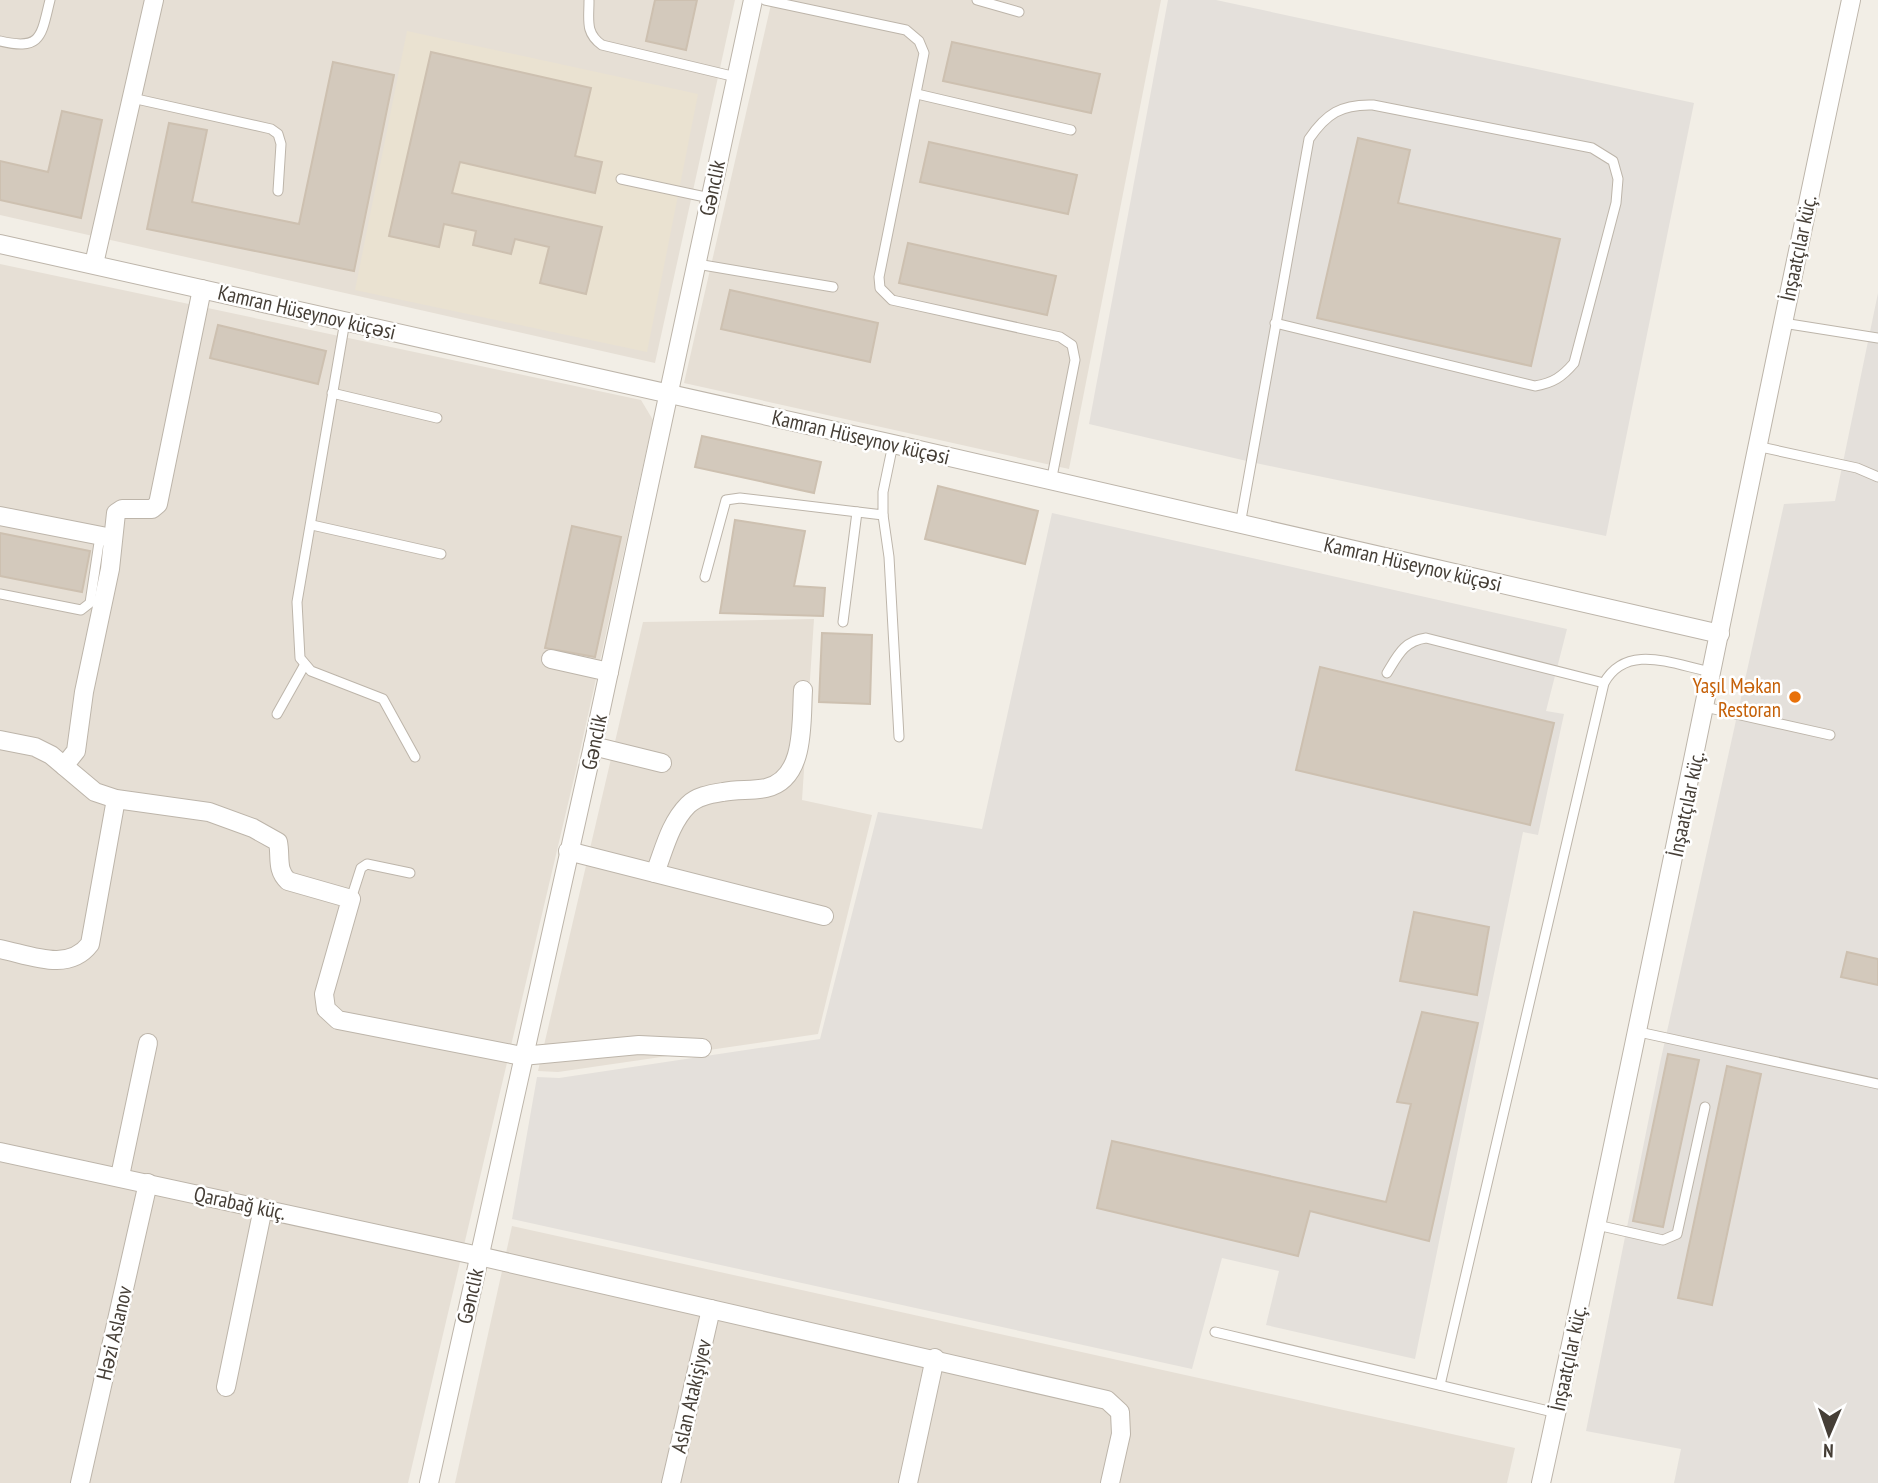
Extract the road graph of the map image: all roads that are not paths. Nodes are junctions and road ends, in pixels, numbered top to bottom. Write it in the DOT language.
graph roads {
  1 [pos="50,0"];
  2 [pos="154,0"];
  3 [pos="753,0"];
  4 [pos="765,0"];
  5 [pos="977,0"];
  6 [pos="1851,0"];
  7 [pos="589,1"];
  8 [pos="1019,12"];
  9 [pos="0,41"];
  10 [pos="736,77"];
  11 [pos="917,94"];
  12 [pos="132,98"];
  13 [pos="1071,130"];
  14 [pos="621,179"];
  15 [pos="278,191"];
  16 [pos="710,198"];
  17 [pos="0,244"];
  18 [pos="94,264"];
  19 [pos="697,264"];
  20 [pos="834,287"];
  21 [pos="202,289"];
  22 [pos="345,321"];
  23 [pos="1782,322"];
  24 [pos="1275,323"];
  25 [pos="1878,338"];
  26 [pos="332,393"];
  27 [pos="667,394"];
  28 [pos="437,418"];
  29 [pos="893,444"];
  30 [pos="1756,446"];
  31 [pos="1878,477"];
  32 [pos="1051,482"];
  33 [pos="857,512"];
  34 [pos="883,514"];
  35 [pos="0,516"];
  36 [pos="312,525"];
  37 [pos="1240,525"];
  38 [pos="106,537"];
  39 [pos="441,554"];
  40 [pos="705,577"];
  41 [pos="0,594"];
  42 [pos="843,622"];
  43 [pos="1720,634"];
  44 [pos="551,659"];
  45 [pos="304,666"];
  46 [pos="609,672"];
  47 [pos="1712,672"];
  48 [pos="1387,673"];
  49 [pos="1604,683"];
  50 [pos="803,690"];
  51 [pos="1705,706"];
  52 [pos="276,714"];
  53 [pos="1830,735"];
  54 [pos="899,737"];
  55 [pos="0,740"];
  56 [pos="593,746"];
  57 [pos="415,757"];
  58 [pos="663,763"];
  59 [pos="64,766"];
  60 [pos="116,799"];
  61 [pos="568,851"];
  62 [pos="410,873"];
  63 [pos="655,873"];
  64 [pos="351,899"];
  65 [pos="824,916"];
  66 [pos="0,949"];
  67 [pos="1639,1032"];
  68 [pos="148,1043"];
  69 [pos="702,1048"];
  70 [pos="522,1056"];
  71 [pos="1878,1084"];
  72 [pos="1705,1107"];
  73 [pos="0,1152"];
  74 [pos="120,1176"];
  75 [pos="148,1183"];
  76 [pos="263,1208"];
  77 [pos="1597,1225"];
  78 [pos="479,1256"];
  79 [pos="711,1309"];
  80 [pos="1215,1332"];
  81 [pos="935,1359"];
  82 [pos="1440,1385"];
  83 [pos="226,1387"];
  84 [pos="1557,1413"];
  85 [pos="80,1483"];
  86 [pos="429,1483"];
  87 [pos="671,1483"];
  88 [pos="908,1483"];
  89 [pos="1110,1483"];
  90 [pos="1541,1483"];
  1 -- 9 [label="lane"];
  2 -- 12 [label="street"];
  3 -- 10 [label="street, Gənclik"];
  4 -- 11 [label="lane"];
  5 -- 8 [label="lane"];
  6 -- 23 [label="street, İnşaatçılar küç."];
  7 -- 10 [label="lane"];
  10 -- 16 [label="street, Gənclik"];
  11 -- 13 [label="lane"];
  11 -- 32 [label="lane"];
  12 -- 15 [label="lane"];
  12 -- 18 [label="street"];
  14 -- 16 [label="lane"];
  16 -- 19 [label="street, Gənclik"];
  17 -- 18 [label="street, Kamran Hüseynov küçəsi"];
  18 -- 21 [label="street, Kamran Hüseynov küçəsi"];
  19 -- 20 [label="lane"];
  19 -- 27 [label="street, Gənclik"];
  21 -- 22 [label="street, Kamran Hüseynov küçəsi"];
  21 -- 38 [label="street"];
  22 -- 26 [label="lane"];
  22 -- 27 [label="street, Kamran Hüseynov küçəsi"];
  23 -- 25 [label="lane"];
  23 -- 30 [label="street, İnşaatçılar küç."];
  24 -- 24 [label="lane"];
  24 -- 37 [label="lane"];
  26 -- 28 [label="lane"];
  26 -- 36 [label="lane"];
  27 -- 29 [label="street, Kamran Hüseynov küçəsi"];
  27 -- 46 [label="street, Gənclik"];
  29 -- 32 [label="street, Kamran Hüseynov küçəsi"];
  29 -- 34 [label="lane"];
  30 -- 31 [label="lane"];
  30 -- 43 [label="street, İnşaatçılar küç."];
  32 -- 37 [label="street, Kamran Hüseynov küçəsi"];
  33 -- 34 [label="lane"];
  33 -- 40 [label="lane"];
  33 -- 42 [label="lane"];
  34 -- 54 [label="lane"];
  35 -- 38 [label="street"];
  36 -- 39 [label="lane"];
  36 -- 45 [label="lane"];
  37 -- 43 [label="street, Kamran Hüseynov küçəsi"];
  38 -- 41 [label="lane"];
  38 -- 59 [label="street"];
  43 -- 47 [label="street, İnşaatçılar küç."];
  44 -- 46 [label="street"];
  45 -- 52 [label="lane"];
  45 -- 57 [label="lane"];
  46 -- 56 [label="street, Gənclik"];
  47 -- 49 [label="lane"];
  47 -- 51 [label="street, İnşaatçılar küç."];
  48 -- 49 [label="lane"];
  49 -- 82 [label="lane"];
  50 -- 63 [label="street"];
  51 -- 53 [label="lane"];
  51 -- 67 [label="street, İnşaatçılar küç."];
  55 -- 59 [label="street"];
  56 -- 58 [label="street"];
  56 -- 61 [label="street, Gənclik"];
  59 -- 60 [label="street"];
  60 -- 64 [label="street"];
  60 -- 66 [label="street"];
  61 -- 63 [label="street"];
  61 -- 70 [label="street, Gənclik"];
  62 -- 64 [label="lane"];
  63 -- 65 [label="street"];
  64 -- 70 [label="street"];
  67 -- 71 [label="lane"];
  67 -- 77 [label="street, İnşaatçılar küç."];
  68 -- 74 [label="street"];
  69 -- 70 [label="street"];
  70 -- 78 [label="street, Gənclik"];
  72 -- 77 [label="lane"];
  73 -- 74 [label="street, Qarabağ küç."];
  74 -- 75 [label="street, Qarabağ küç."];
  75 -- 76 [label="street, Qarabağ küç."];
  75 -- 85 [label="street, Həzi Aslanov"];
  76 -- 78 [label="street, Qarabağ küç."];
  76 -- 83 [label="street"];
  77 -- 84 [label="street, İnşaatçılar küç."];
  78 -- 79 [label="street, Qarabağ küç."];
  78 -- 86 [label="street, Gənclik"];
  79 -- 81 [label="street, Qarabağ küç."];
  79 -- 87 [label="street, Aslan Atakişiyev"];
  80 -- 82 [label="lane"];
  81 -- 88 [label="street"];
  81 -- 89 [label="street, Qarabağ küç."];
  82 -- 84 [label="lane"];
  84 -- 90 [label="street, İnşaatçılar küç."];
}
